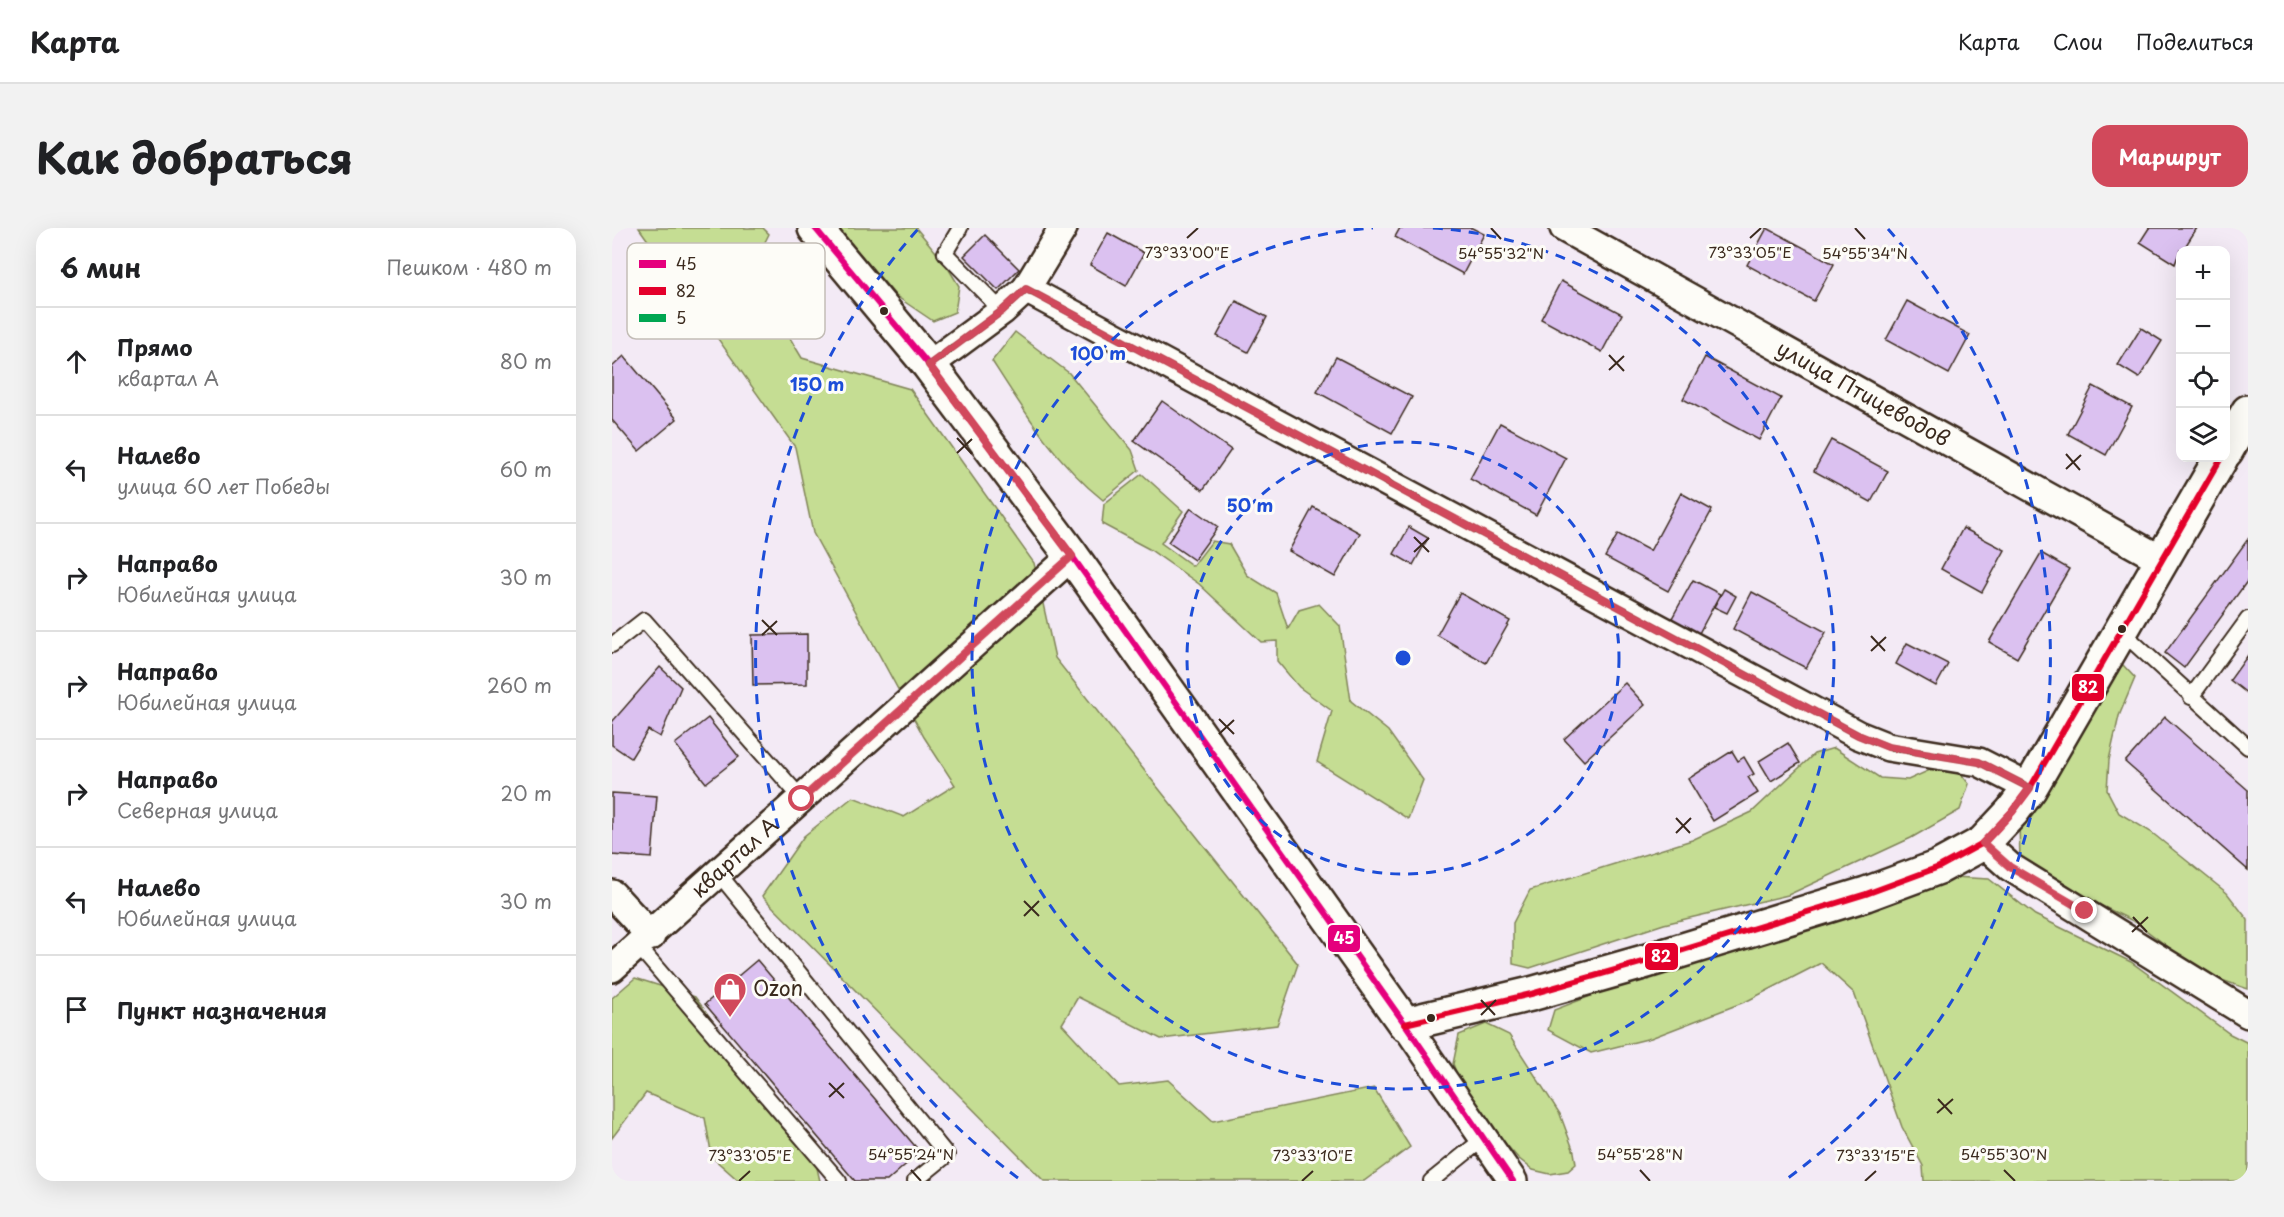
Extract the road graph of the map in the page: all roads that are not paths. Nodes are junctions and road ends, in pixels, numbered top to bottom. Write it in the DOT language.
graph roads {
  1 [pos="815,228"];
  2 [pos="960,228"];
  3 [pos="1063,228"];
  4 [pos="1564,228"];
  5 [pos="1026,289"];
  6 [pos="1002,311"];
  7 [pos="929,365"];
  8 [pos="2248,412"];
  9 [pos="2230,444"];
  10 [pos="2220,462"];
  11 [pos="1072,556"];
  12 [pos="2162,560"];
  13 [pos="2248,619"];
  14 [pos="2121,631"];
  15 [pos="612,645"];
  16 [pos="2191,697"];
  17 [pos="2248,747"];
  18 [pos="2030,788"];
  19 [pos="802,799"];
  20 [pos="1983,843"];
  21 [pos="720,874"];
  22 [pos="612,894"];
  23 [pos="644,941"];
  24 [pos="612,968"];
  25 [pos="2248,1014"];
  26 [pos="1405,1024"];
  27 [pos="1483,1139"];
  28 [pos="839,1181"];
  29 [pos="915,1181"];
  30 [pos="1431,1181"];
  31 [pos="1513,1181"];
  1 -- 7 [label="street"];
  2 -- 6 [label="lane"];
  3 -- 5 [label="street"];
  4 -- 12 [label="street, улица Птицеводов"];
  5 -- 6 [label="street"];
  5 -- 18 [label="street"];
  6 -- 7 [label="street"];
  7 -- 11 [label="street"];
  8 -- 9 [label="street"];
  10 -- 12 [label="street"];
  11 -- 19 [label="street, квартал А"];
  11 -- 26 [label="street"];
  12 -- 14 [label="street"];
  13 -- 16 [label="lane"];
  14 -- 16 [label="lane"];
  14 -- 18 [label="street"];
  15 -- 19 [label="lane"];
  16 -- 17 [label="lane"];
  18 -- 20 [label="street"];
  19 -- 21 [label="street, квартал А"];
  20 -- 25 [label="street"];
  20 -- 26 [label="street"];
  21 -- 23 [label="street, квартал А"];
  21 -- 29 [label="lane"];
  22 -- 23 [label="street"];
  23 -- 24 [label="street, квартал А"];
  23 -- 28 [label="lane"];
  26 -- 27 [label="street"];
  27 -- 30 [label="lane"];
  27 -- 31 [label="street"];
}
